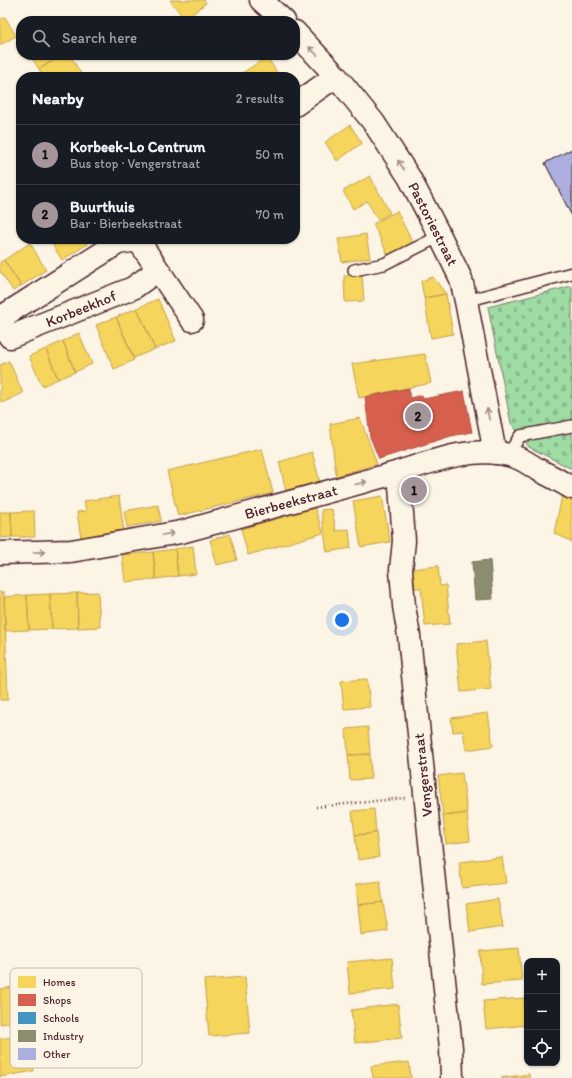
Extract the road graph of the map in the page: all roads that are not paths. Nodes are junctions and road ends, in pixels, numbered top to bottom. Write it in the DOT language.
graph roads {
  1 [pos="261,0"];
  2 [pos="279,16"];
  3 [pos="300,37"];
  4 [pos="336,76"];
  5 [pos="300,101"];
  6 [pos="440,236"];
  7 [pos="117,244"];
  8 [pos="142,244"];
  9 [pos="158,270"];
  10 [pos="354,270"];
  11 [pos="572,273"];
  12 [pos="466,301"];
  13 [pos="192,320"];
  14 [pos="1,324"];
  15 [pos="572,426"];
  16 [pos="502,454"];
  17 [pos="400,472"];
  18 [pos="572,488"];
  19 [pos="0,553"];
  20 [pos="452,1078"];
  1 -- 2 [label="street"];
  4 -- 3 [label="street, Pastoriestraat, one-way"];
  4 -- 5 [label="street"];
  6 -- 4 [label="street, Pastoriestraat, one-way"];
  6 -- 10 [label="lane"];
  6 -- 12 [label="street, Pastoriestraat"];
  7 -- 14 [label="street, Korbeekhof"];
  8 -- 9 [label="street, Korbeekhof"];
  9 -- 13 [label="street, Korbeekhof"];
  9 -- 14 [label="street, Korbeekhof"];
  11 -- 12 [label="lane"];
  16 -- 12 [label="street, Pastoriestraat, one-way"];
  15 -- 16 [label="lane"];
  16 -- 17 [label="street, Bierbeekstraat"];
  16 -- 18 [label="street, Bierbeekstraat"];
  19 -- 17 [label="street, Bierbeekstraat, one-way"];
  17 -- 20 [label="street, Vengerstraat"];
}
